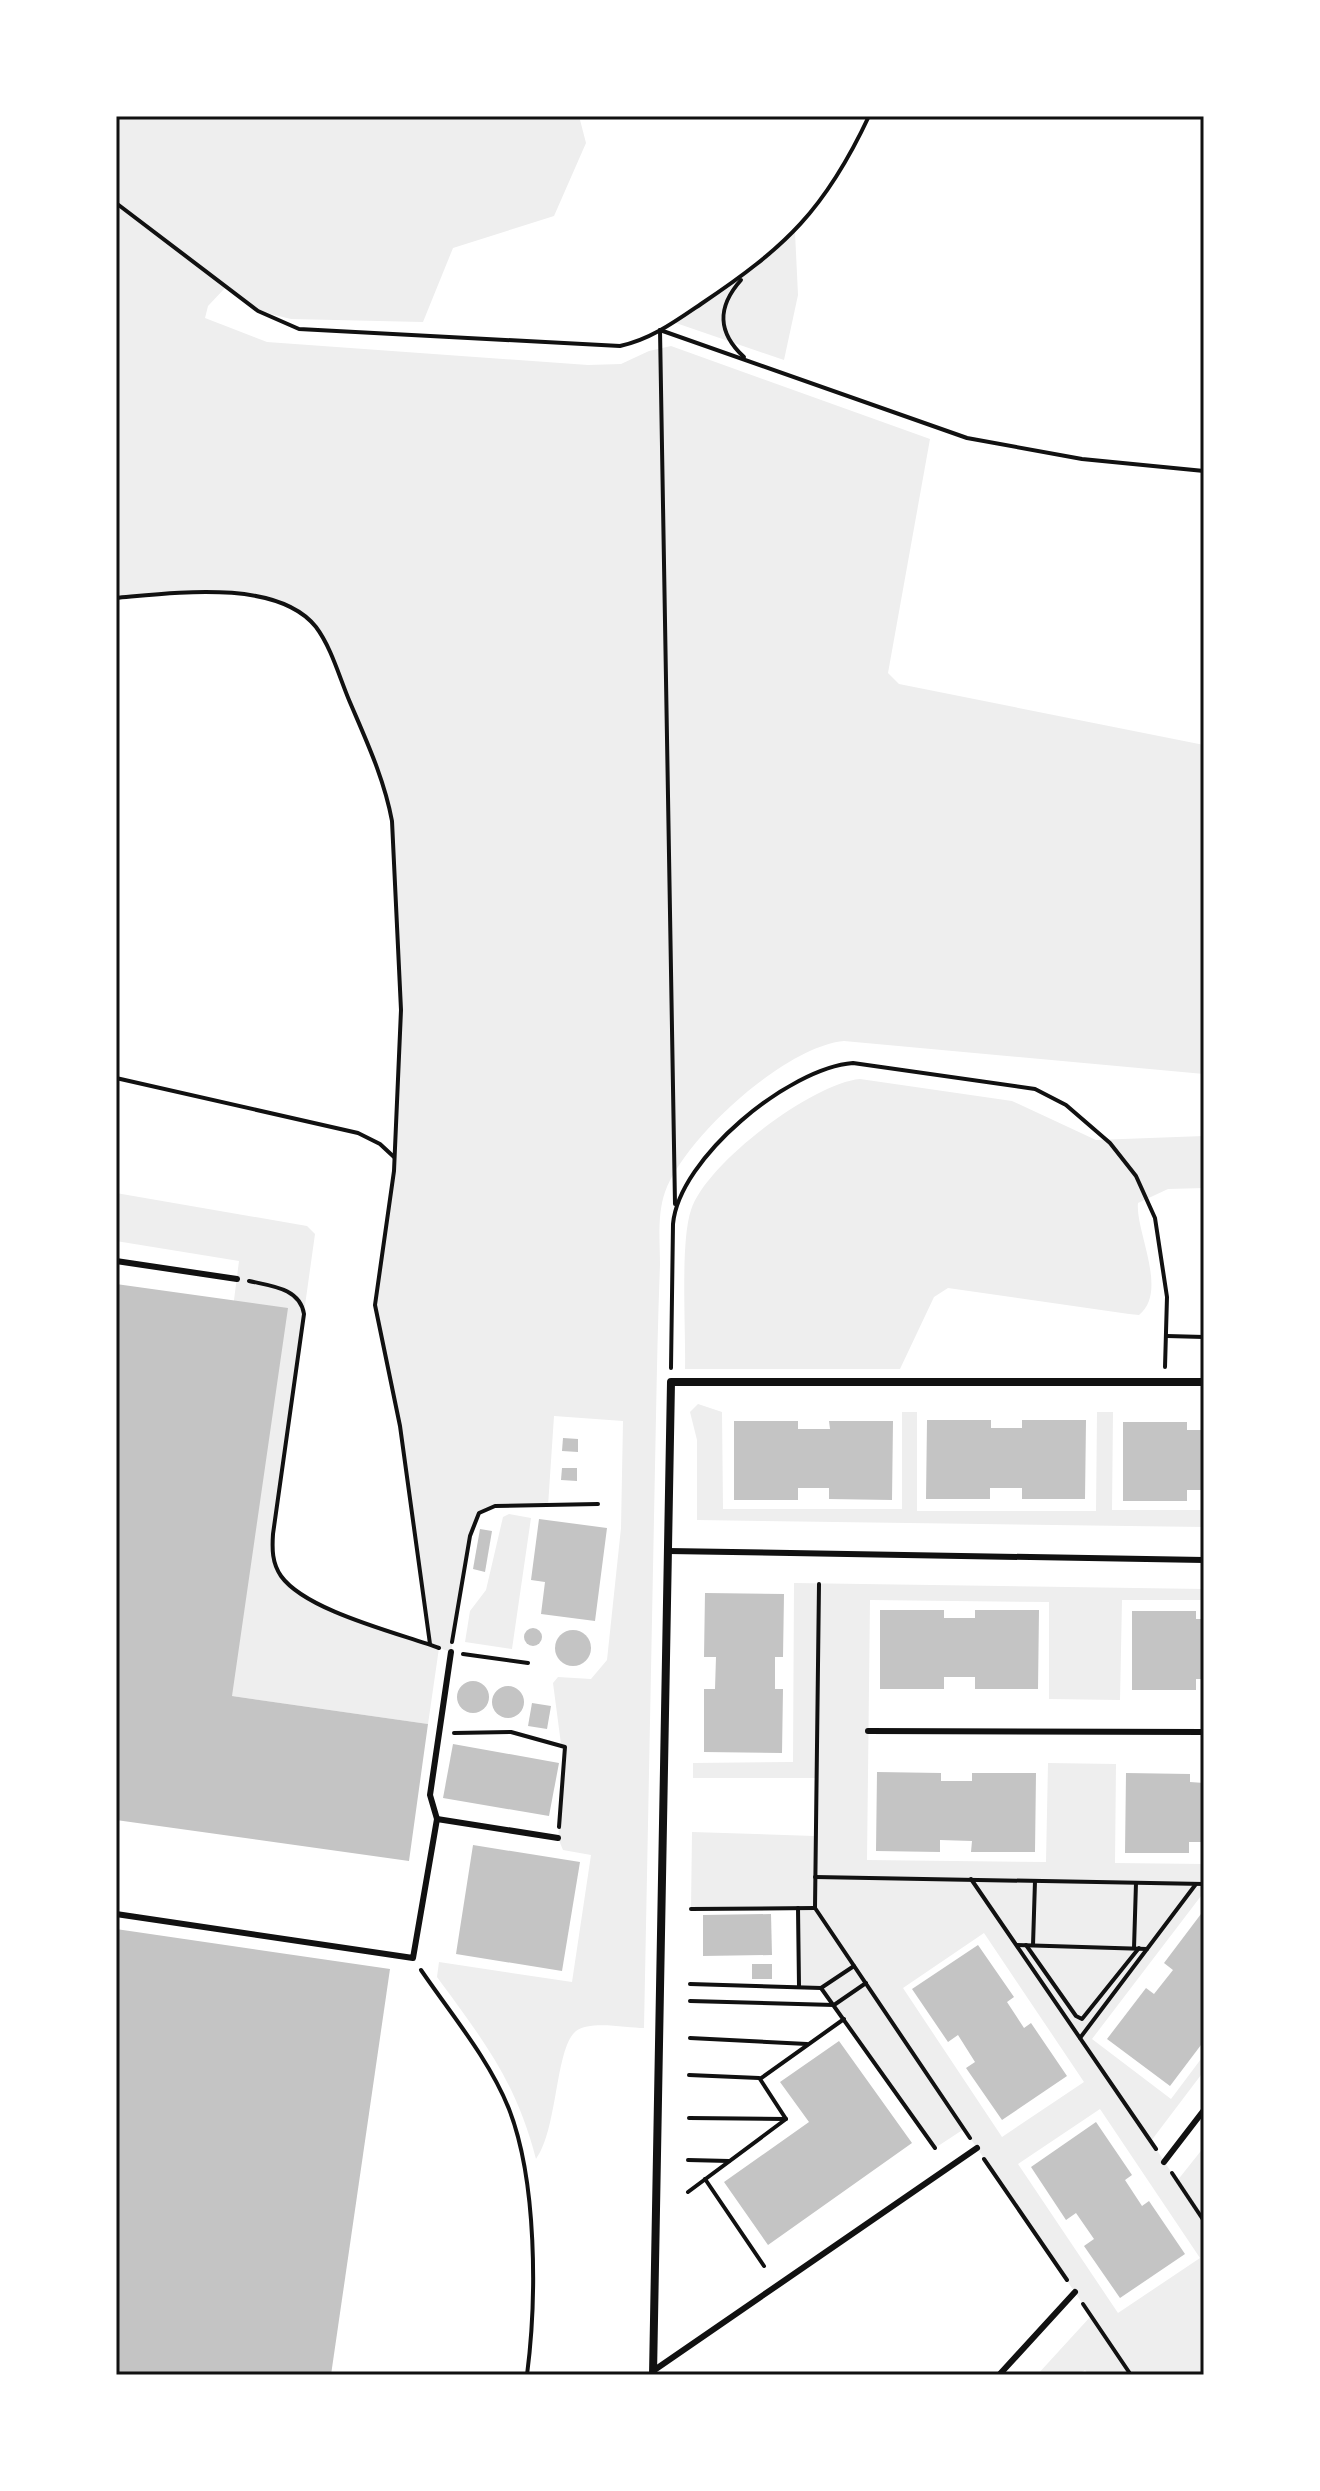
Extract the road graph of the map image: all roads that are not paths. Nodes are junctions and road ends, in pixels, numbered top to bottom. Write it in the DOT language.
graph roads {
  1 [pos="116,1261"];
  2 [pos="237,1279"];
  3 [pos="1204,1382"];
  4 [pos="668,1551"];
  5 [pos="1204,1560"];
  6 [pos="451,1652"];
  7 [pos="868,1731"];
  8 [pos="1204,1732"];
  9 [pos="437,1819"];
  10 [pos="558,1838"];
  11 [pos="116,1914"];
  12 [pos="1204,2110"];
  13 [pos="977,2148"];
  14 [pos="1164,2162"];
  15 [pos="1075,2292"];
  16 [pos="653,2373"];
  17 [pos="999,2375"];
  1 -- 2 [label="lane"];
  3 -- 4 [label="street"];
  4 -- 5 [label="lane"];
  4 -- 16 [label="street"];
  6 -- 9 [label="lane"];
  7 -- 8 [label="lane"];
  9 -- 10 [label="lane"];
  9 -- 11 [label="lane"];
  12 -- 14 [label="lane"];
  13 -- 16 [label="lane"];
  15 -- 17 [label="lane"];
}
